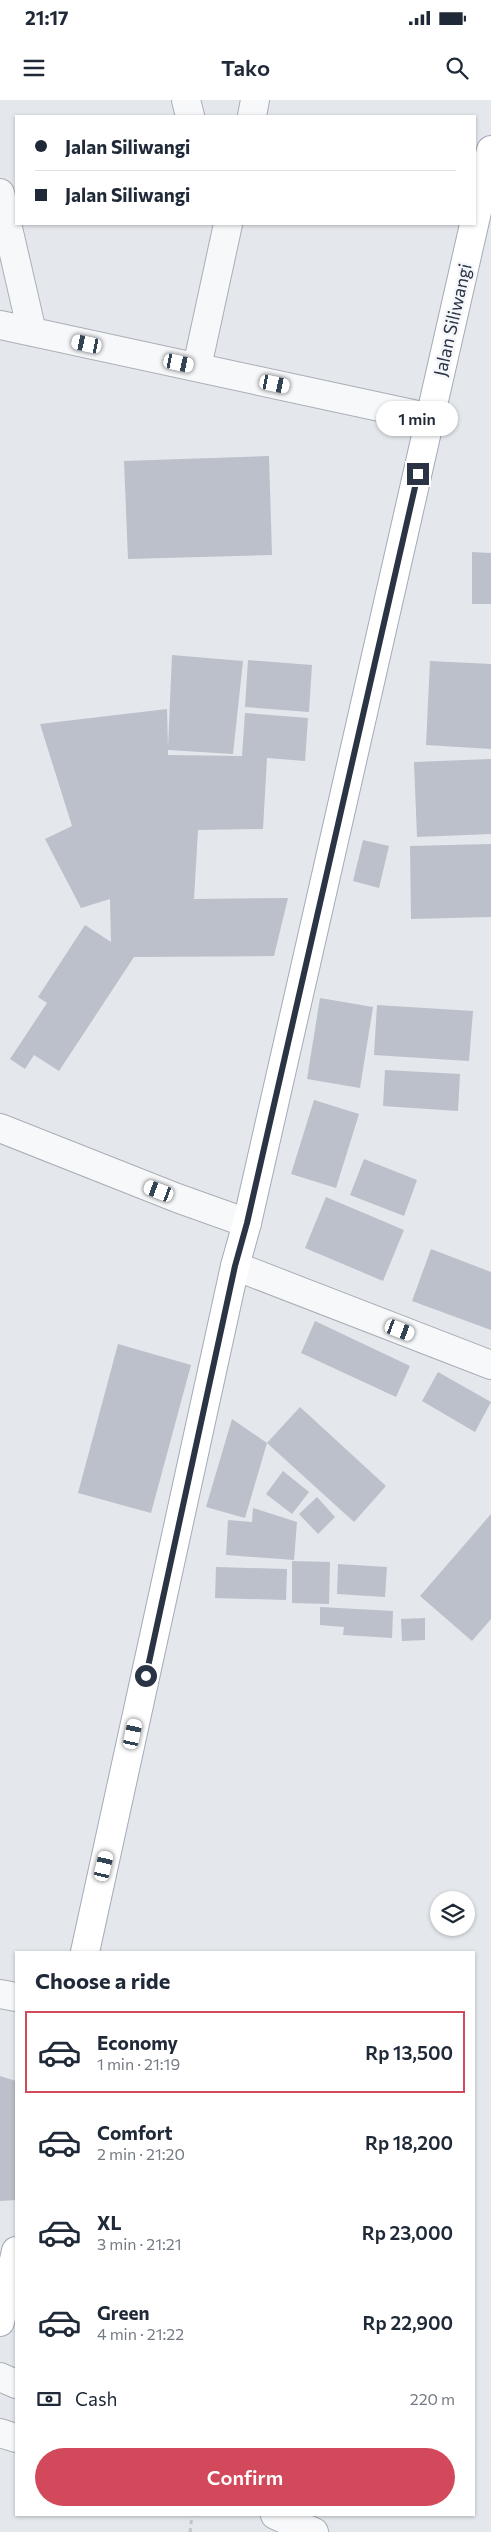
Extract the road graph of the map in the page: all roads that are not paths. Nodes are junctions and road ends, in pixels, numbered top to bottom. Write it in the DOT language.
graph roads {
  1 [pos="186,100"];
  2 [pos="255,100"];
  3 [pos="190,115"];
  4 [pos="252,115"];
  5 [pos="491,150"];
  6 [pos="0,193"];
  7 [pos="476,217"];
  8 [pos="474,225"];
  9 [pos="224,230"];
  10 [pos="0,325"];
  11 [pos="32,332"];
  12 [pos="197,367"];
  13 [pos="431,418"];
  14 [pos="0,1128"];
  15 [pos="247,1223"];
  16 [pos="235,1266"];
  17 [pos="491,1365"];
  18 [pos="85,1951"];
  19 [pos="0,1994"];
  20 [pos="15,1998"];
  21 [pos="15,2255"];
  22 [pos="0,2322"];
  23 [pos="0,2377"];
  24 [pos="15,2384"];
  25 [pos="0,2433"];
  26 [pos="15,2438"];
  27 [pos="277,2516"];
  28 [pos="314,2532"];
  1 -- 3 [label="street"];
  2 -- 4 [label="street"];
  5 -- 7 [label="main road, Jalan Siliwangi"];
  6 -- 11 [label="street"];
  8 -- 13 [label="main road, Jalan Siliwangi"];
  9 -- 12 [label="street"];
  10 -- 11 [label="street"];
  11 -- 12 [label="street"];
  12 -- 13 [label="street"];
  13 -- 15 [label="main road, Jalan Siliwangi"];
  14 -- 15 [label="street"];
  15 -- 16 [label="main road, Jalan Siliwangi"];
  16 -- 17 [label="street"];
  16 -- 18 [label="main road, Jalan Siliwangi"];
  19 -- 20 [label="street"];
  21 -- 22 [label="main road"];
  23 -- 24 [label="street"];
  25 -- 26 [label="street"];
  27 -- 28 [label="street"];
}
